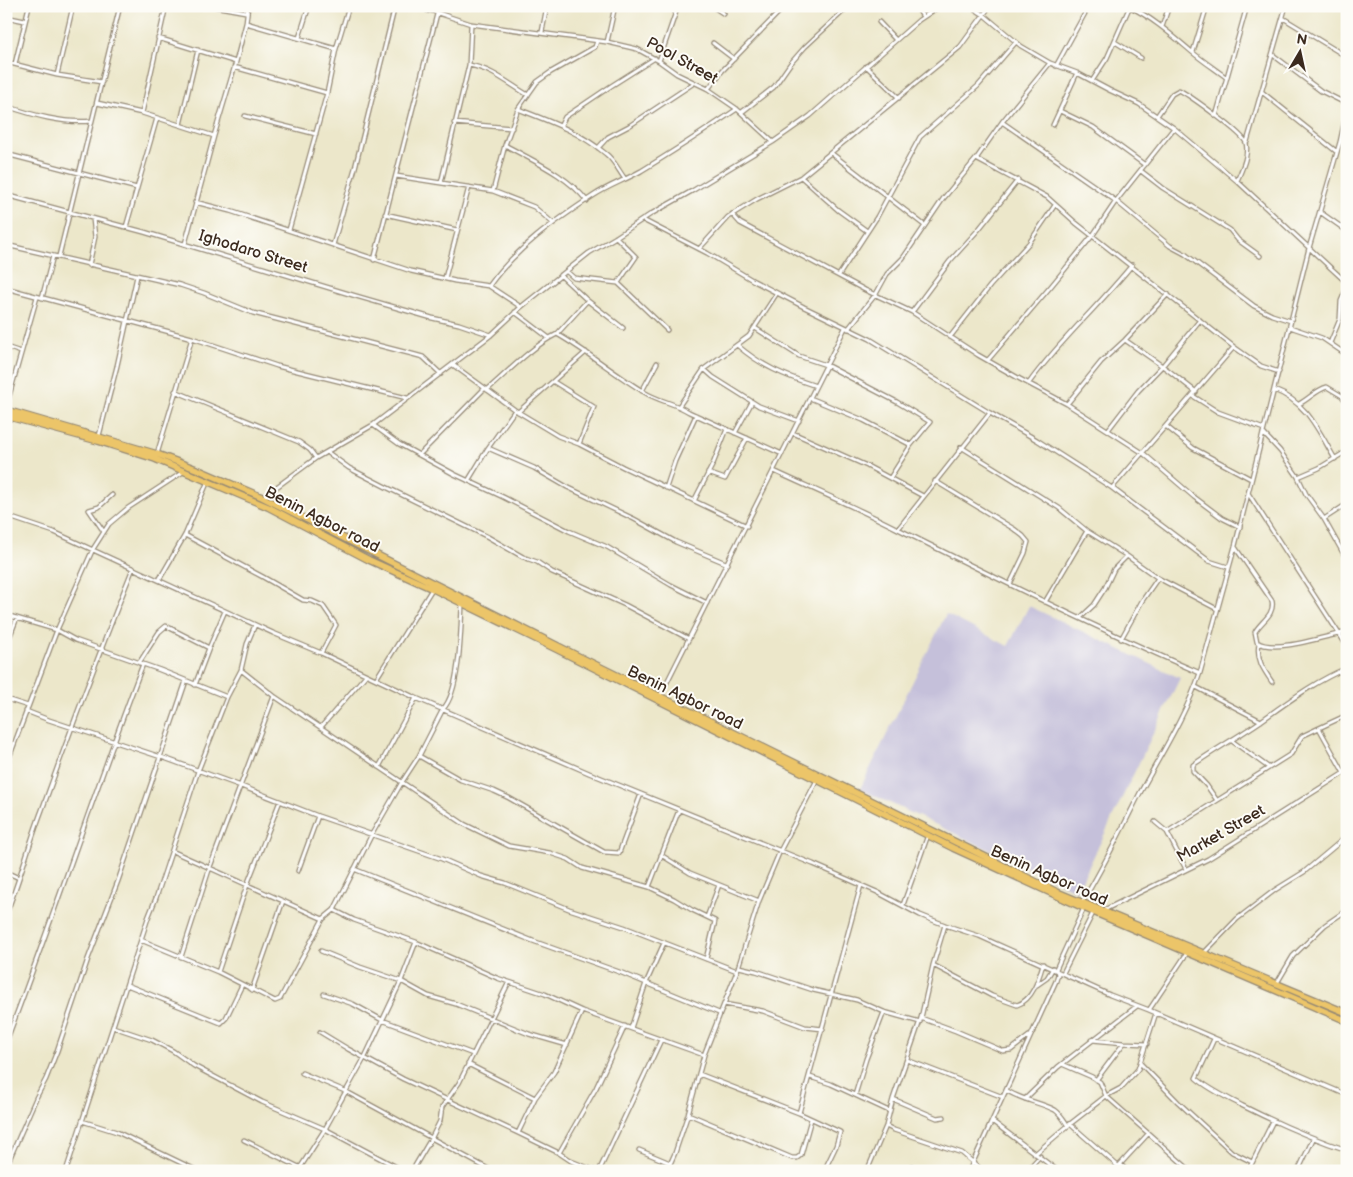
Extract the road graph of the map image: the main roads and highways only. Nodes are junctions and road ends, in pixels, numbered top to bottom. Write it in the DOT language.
graph roads {
  1 [pos="6,409"];
  2 [pos="6,416"];
  3 [pos="373,553"];
  4 [pos="369,560"];
  5 [pos="1084,905"];
  6 [pos="1095,910"];
  7 [pos="1347,1013"];
  8 [pos="1347,1021"];
  1 -- 3 [label="highway, Benin Agbor road"];
  2 -- 4 [label="highway, Benin Agbor road"];
  3 -- 4 [label="highway"];
  3 -- 5 [label="highway, Benin Agbor road"];
  4 -- 5 [label="highway, Benin Agbor road"];
  5 -- 6 [label="highway, Benin Agbor road"];
  6 -- 7 [label="highway, Benin Agbor road"];
  6 -- 8 [label="highway, Benin Agbor road"];
}
